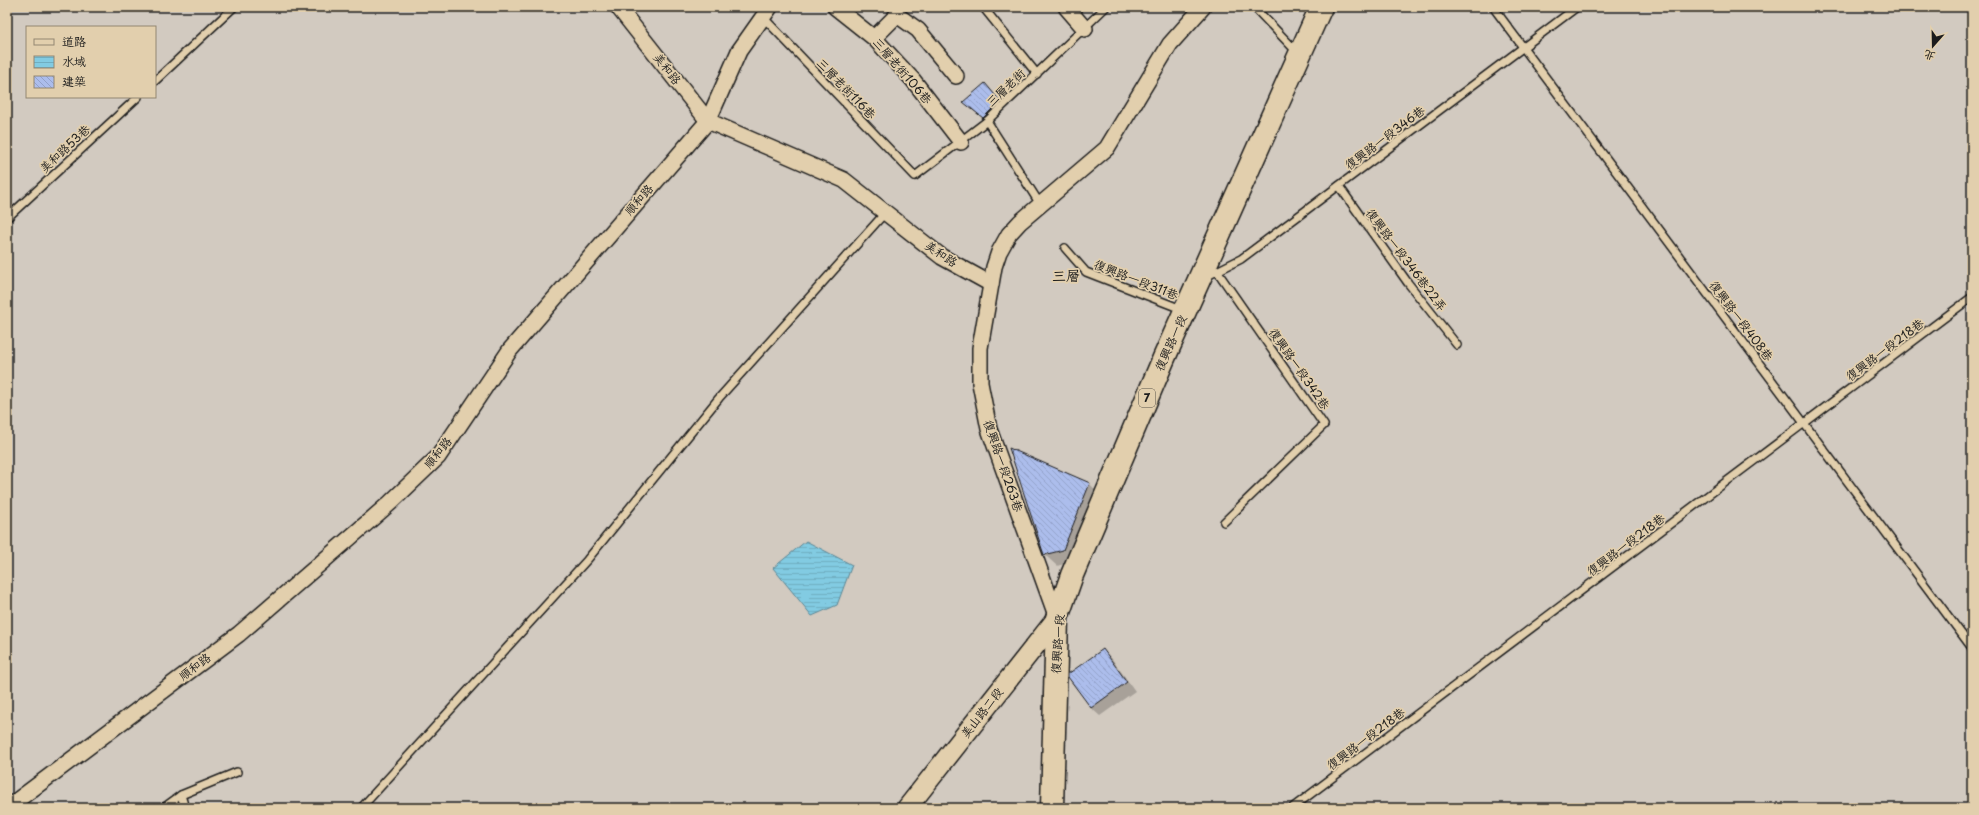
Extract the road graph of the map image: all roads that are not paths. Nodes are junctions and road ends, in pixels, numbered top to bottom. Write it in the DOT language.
graph roads {
  1 [pos="234,7"];
  2 [pos="618,7"];
  3 [pos="835,7"];
  4 [pos="983,7"];
  5 [pos="1066,7"];
  6 [pos="1106,7"];
  7 [pos="1203,7"];
  8 [pos="1254,7"];
  9 [pos="1321,7"];
  10 [pos="1493,7"];
  11 [pos="1576,7"];
  12 [pos="766,12"];
  13 [pos="1085,29"];
  14 [pos="874,38"];
  15 [pos="1524,48"];
  16 [pos="1300,55"];
  17 [pos="1037,74"];
  18 [pos="956,76"];
  19 [pos="156,80"];
  20 [pos="137,98"];
  21 [pos="708,121"];
  22 [pos="987,121"];
  23 [pos="961,142"];
  24 [pos="915,176"];
  25 [pos="1339,186"];
  26 [pos="1040,204"];
  27 [pos="885,213"];
  28 [pos="7,218"];
  29 [pos="1065,248"];
  30 [pos="1209,274"];
  31 [pos="991,284"];
  32 [pos="1972,298"];
  33 [pos="1186,311"];
  34 [pos="1457,345"];
  35 [pos="1805,424"];
  36 [pos="1224,522"];
  37 [pos="1057,618"];
  38 [pos="1972,648"];
  39 [pos="237,772"];
  40 [pos="180,795"];
  41 [pos="12,807"];
  42 [pos="164,808"];
  43 [pos="185,808"];
  44 [pos="361,808"];
  45 [pos="907,808"];
  46 [pos="1052,808"];
  47 [pos="1292,808"];
  1 -- 19 [label="lane"];
  2 -- 21 [label="street, 美和路"];
  3 -- 14 [label="street, 三層老街106巷"];
  4 -- 17 [label="lane"];
  5 -- 13 [label="street"];
  6 -- 13 [label="lane, 三層老街"];
  7 -- 26 [label="street"];
  8 -- 16 [label="lane"];
  9 -- 16 [label="main road, 復興路一段 / 7"];
  10 -- 15 [label="lane, 復興路一段408巷"];
  11 -- 15 [label="lane, 復興路一段346巷"];
  12 -- 21 [label="street, 順和路"];
  12 -- 24 [label="lane, 三層老街116巷"];
  13 -- 17 [label="lane, 三層老街"];
  14 -- 18 [label="street"];
  14 -- 23 [label="street, 三層老街106巷"];
  15 -- 25 [label="lane, 復興路一段346巷"];
  15 -- 35 [label="lane, 復興路一段408巷"];
  16 -- 30 [label="main road, 復興路一段 / 7"];
  17 -- 22 [label="lane, 三層老街"];
  20 -- 28 [label="lane, 美和路53巷"];
  21 -- 27 [label="street, 美和路"];
  21 -- 41 [label="street, 順和路"];
  22 -- 23 [label="lane, 三層老街"];
  22 -- 26 [label="lane"];
  23 -- 24 [label="lane, 三層老街"];
  25 -- 30 [label="lane, 復興路一段346巷"];
  25 -- 34 [label="lane, 復興路一段346巷22弄"];
  26 -- 31 [label="street"];
  27 -- 31 [label="street, 美和路"];
  27 -- 44 [label="lane"];
  29 -- 33 [label="lane, 復興路一段311巷"];
  30 -- 33 [label="main road, 復興路一段 / 7"];
  30 -- 36 [label="lane, 復興路一段342巷"];
  31 -- 37 [label="street, 復興路一段263巷"];
  32 -- 35 [label="lane, 復興路一段218巷"];
  33 -- 37 [label="main road, 復興路一段 / 7"];
  35 -- 38 [label="lane, 復興路一段408巷"];
  35 -- 47 [label="lane, 復興路一段218巷"];
  37 -- 45 [label="street, 美山路二段"];
  37 -- 46 [label="main road, 復興路一段 / 7"];
  39 -- 40 [label="lane"];
  40 -- 42 [label="lane"];
  40 -- 43 [label="lane"];
}
